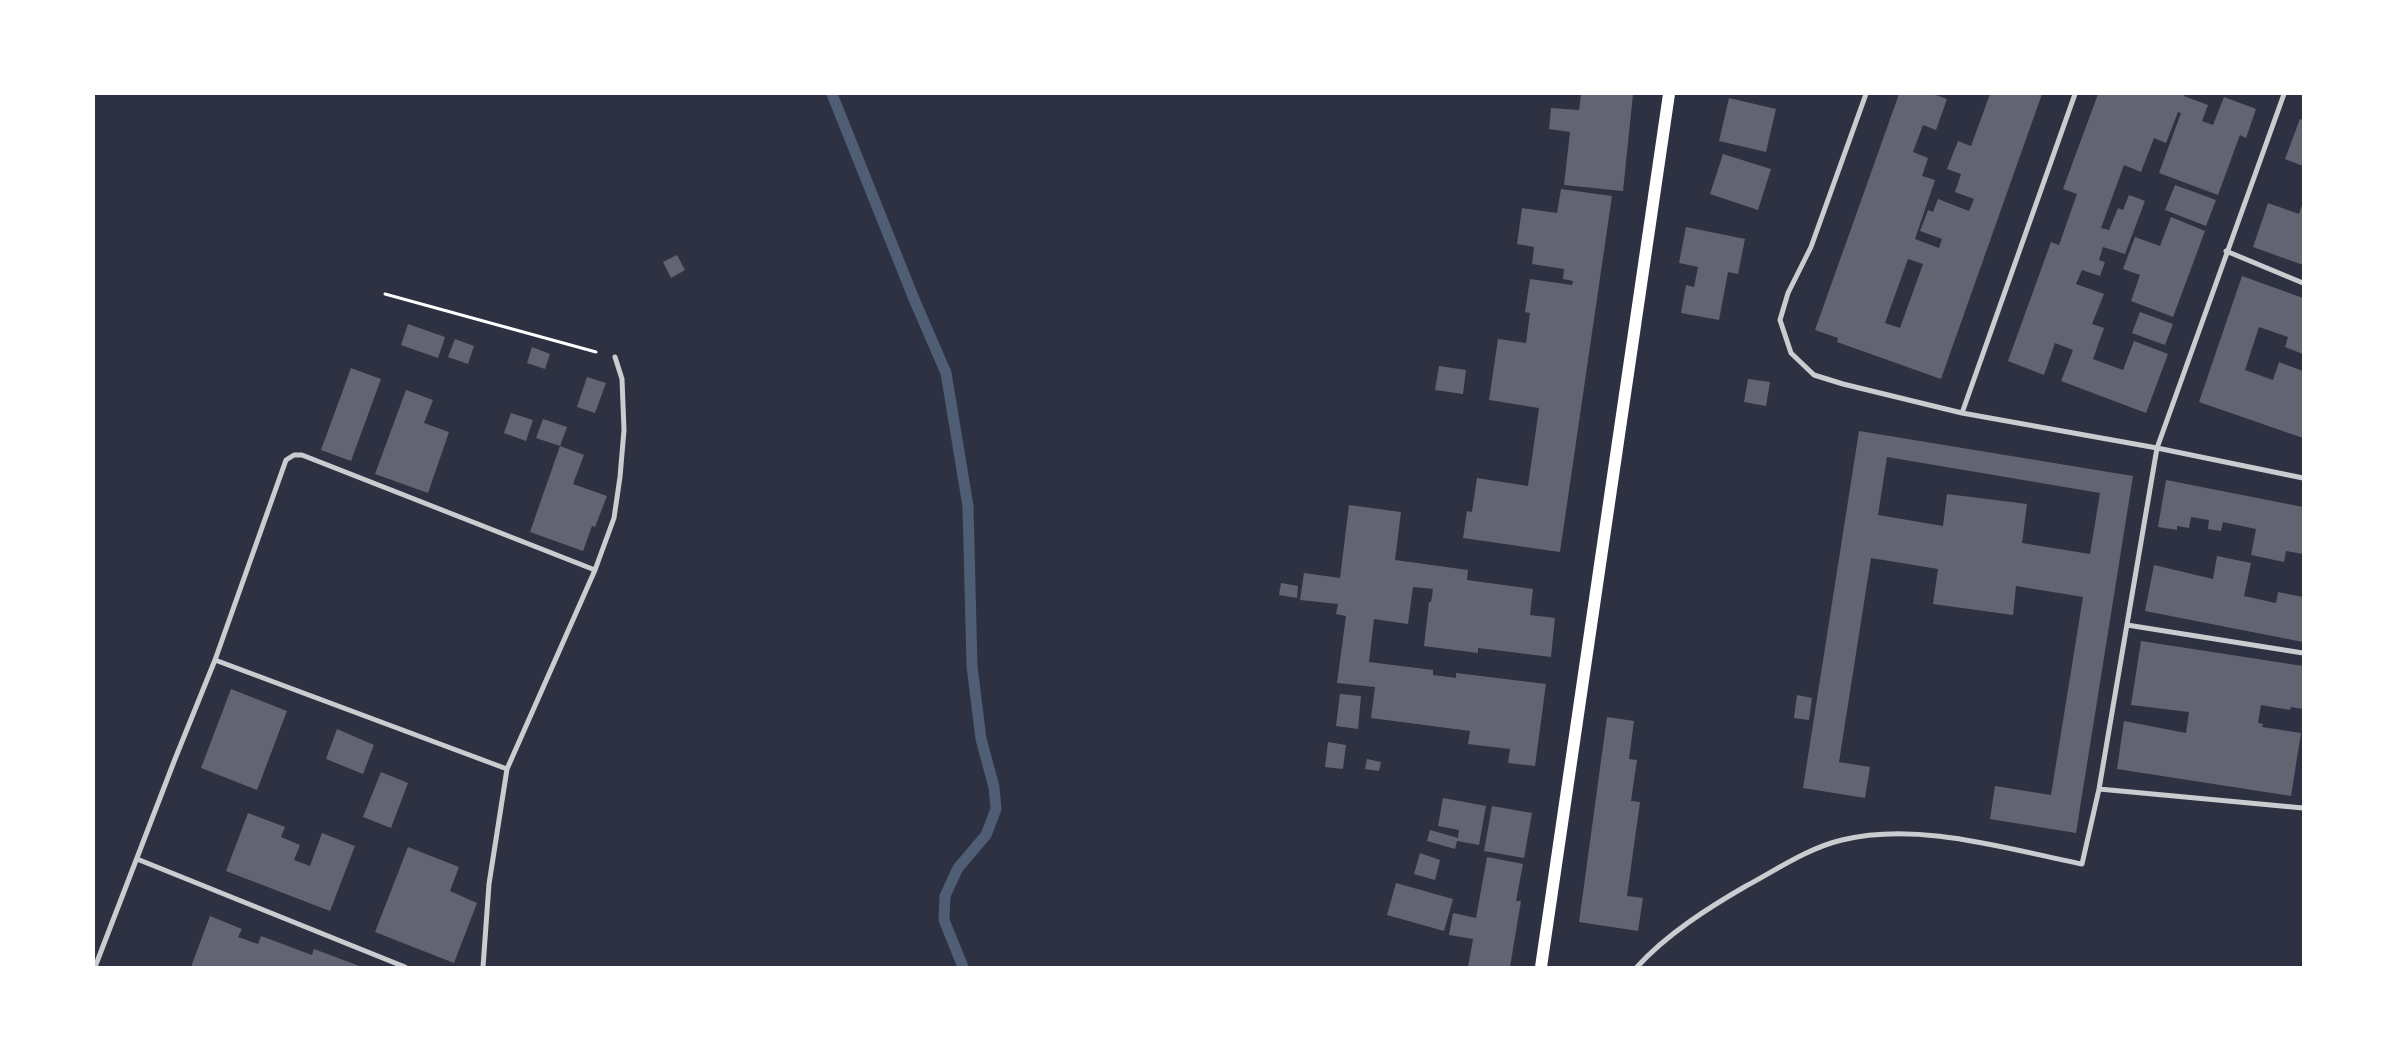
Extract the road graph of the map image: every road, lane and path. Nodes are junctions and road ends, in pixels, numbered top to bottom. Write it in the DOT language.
graph roads {
  1 [pos="1669,94"];
  2 [pos="1866,94"];
  3 [pos="2075,94"];
  4 [pos="2284,94"];
  5 [pos="2226,252"];
  6 [pos="2303,283"];
  7 [pos="384,294"];
  8 [pos="615,357"];
  9 [pos="1962,413"];
  10 [pos="2157,448"];
  11 [pos="2303,478"];
  12 [pos="595,570"];
  13 [pos="2127,625"];
  14 [pos="2303,653"];
  15 [pos="215,660"];
  16 [pos="507,769"];
  17 [pos="2099,789"];
  18 [pos="2303,808"];
  19 [pos="137,859"];
  20 [pos="95,967"];
  21 [pos="405,967"];
  22 [pos="483,967"];
  23 [pos="1541,967"];
  24 [pos="1637,967"];
  1 -- 23 [label="main road"];
  2 -- 9 [label="street"];
  3 -- 9 [label="street"];
  4 -- 5 [label="street"];
  5 -- 6 [label="street"];
  5 -- 10 [label="street"];
  7 -- 8 [label="path"];
  8 -- 12 [label="street"];
  9 -- 10 [label="street"];
  10 -- 11 [label="street"];
  10 -- 13 [label="street"];
  12 -- 15 [label="street"];
  12 -- 16 [label="street"];
  13 -- 14 [label="street"];
  13 -- 17 [label="street"];
  15 -- 16 [label="street"];
  15 -- 19 [label="street"];
  16 -- 22 [label="street"];
  17 -- 18 [label="street"];
  17 -- 24 [label="street"];
  19 -- 20 [label="street"];
  19 -- 21 [label="street"];
}
